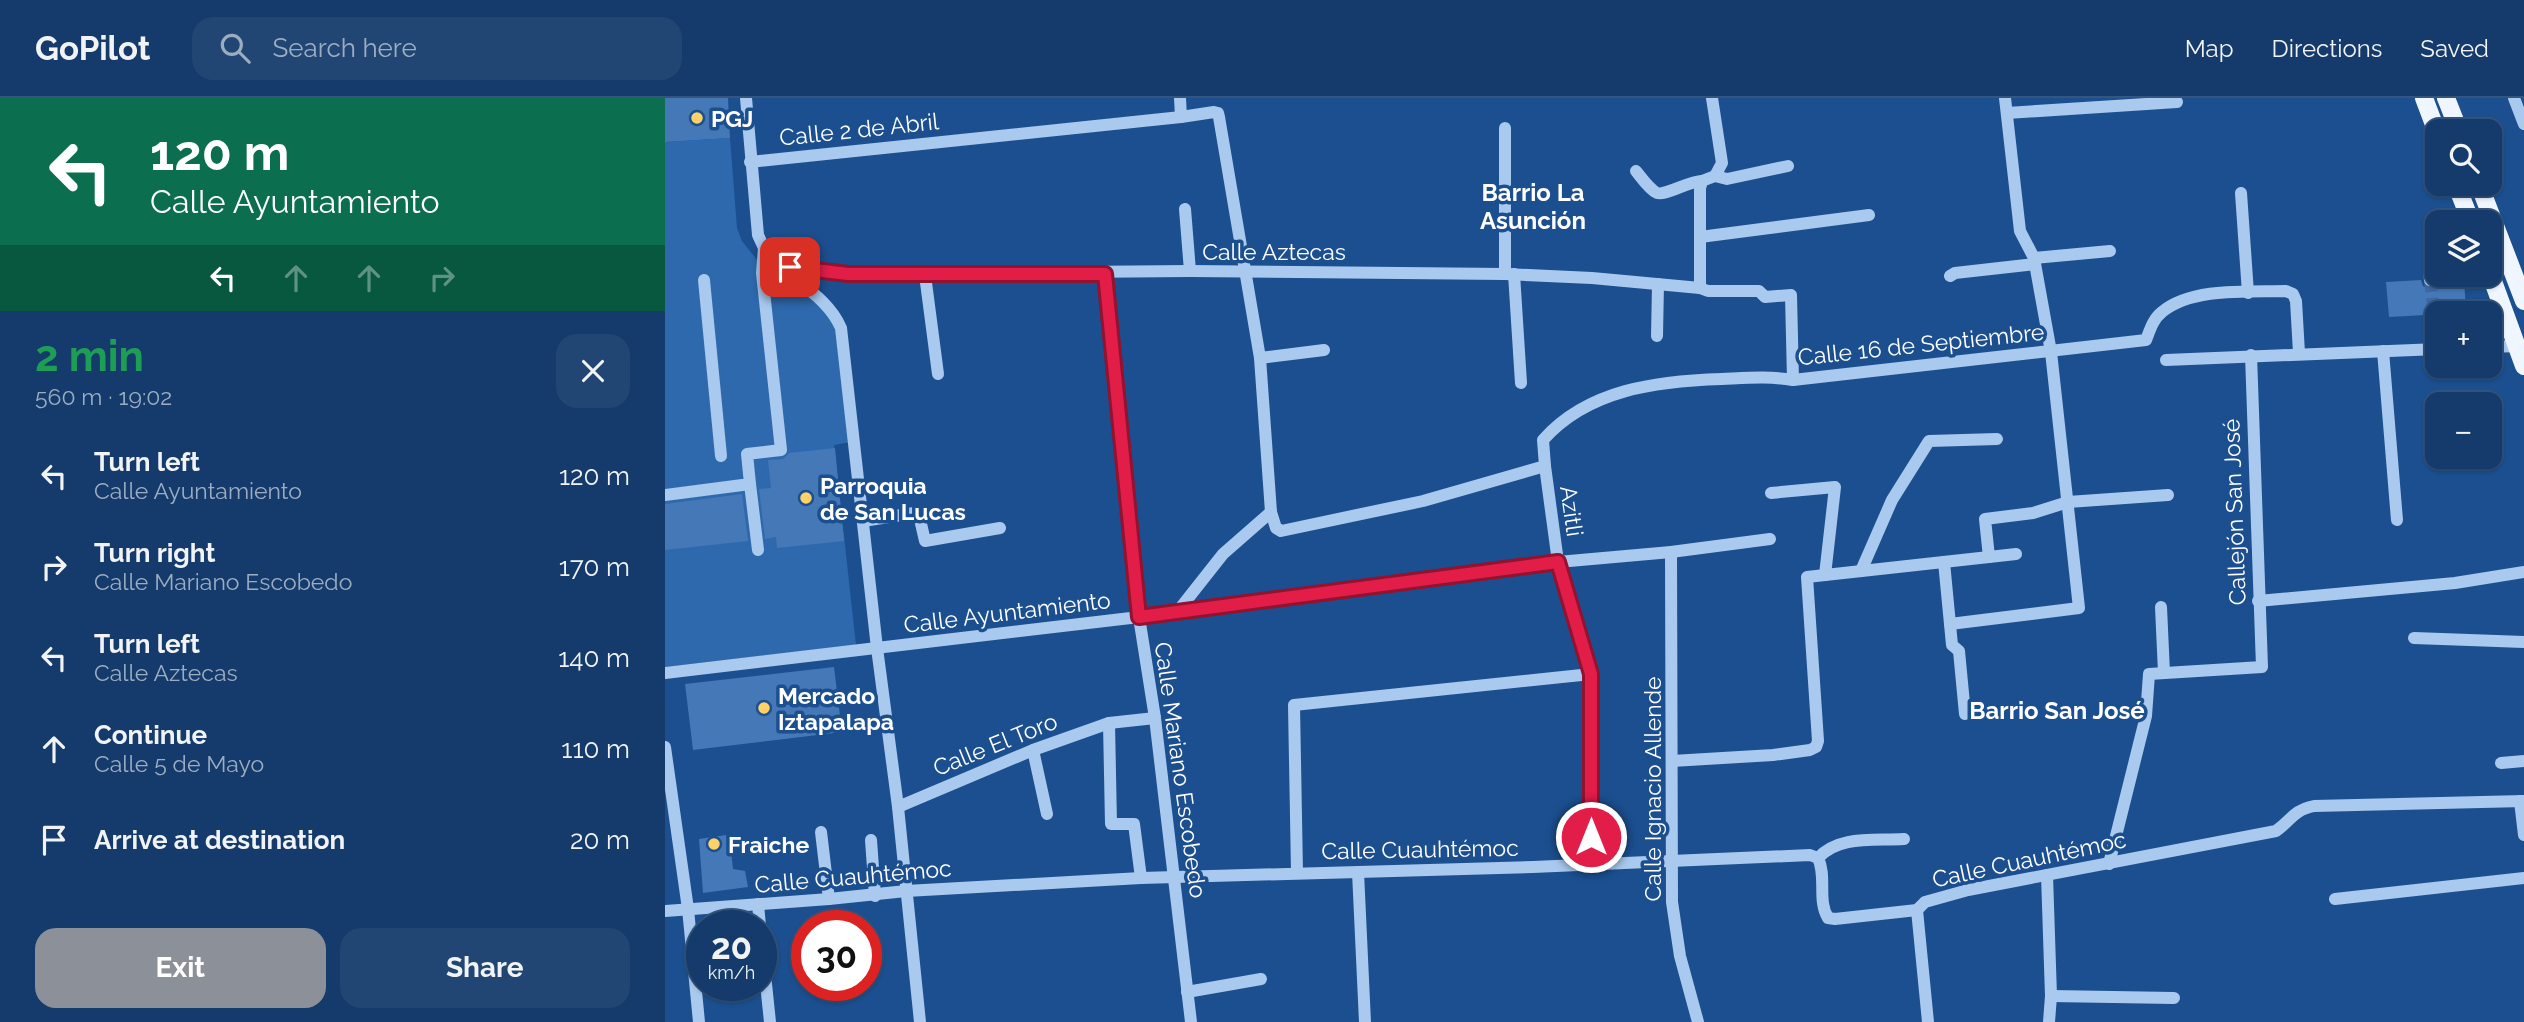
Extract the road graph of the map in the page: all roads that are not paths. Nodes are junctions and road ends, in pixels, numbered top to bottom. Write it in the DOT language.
graph roads {
  1 [pos="746,98"];
  2 [pos="1180,98"];
  3 [pos="1711,98"];
  4 [pos="2005,98"];
  5 [pos="2424,98"];
  6 [pos="2446,98"];
  7 [pos="2178,102"];
  8 [pos="2518,102"];
  9 [pos="2007,113"];
  10 [pos="1181,117"];
  11 [pos="2432,119"];
  12 [pos="2454,119"];
  13 [pos="2524,124"];
  14 [pos="1504,128"];
  15 [pos="750,162"];
  16 [pos="1788,166"];
  17 [pos="1636,171"];
  18 [pos="1715,176"];
  19 [pos="1702,181"];
  20 [pos="2241,193"];
  21 [pos="2484,196"];
  22 [pos="1185,209"];
  23 [pos="1870,215"];
  24 [pos="1700,237"];
  25 [pos="764,248"];
  26 [pos="2110,251"];
  27 [pos="2035,261"];
  28 [pos="777,264"];
  29 [pos="1190,271"];
  30 [pos="1245,272"];
  31 [pos="1105,274"];
  32 [pos="1510,274"];
  33 [pos="925,275"];
  34 [pos="1950,276"];
  35 [pos="705,280"];
  36 [pos="1658,284"];
  37 [pos="2495,287"];
  38 [pos="1700,288"];
  39 [pos="2248,293"];
  40 [pos="2524,301"];
  41 [pos="1657,336"];
  42 [pos="2517,346"];
  43 [pos="2502,347"];
  44 [pos="2425,349"];
  45 [pos="1324,350"];
  46 [pos="2383,351"];
  47 [pos="2050,352"];
  48 [pos="2299,353"];
  49 [pos="2251,355"];
  50 [pos="1260,358"];
  51 [pos="2165,360"];
  52 [pos="2524,366"];
  53 [pos="939,374"];
  54 [pos="1793,380"];
  55 [pos="1521,383"];
  56 [pos="1997,439"];
  57 [pos="747,454"];
  58 [pos="1545,466"];
  59 [pos="750,484"];
  60 [pos="1771,493"];
  61 [pos="665,495"];
  62 [pos="2168,495"];
  63 [pos="2068,502"];
  64 [pos="1271,512"];
  65 [pos="2397,520"];
  66 [pos="863,521"];
  67 [pos="1000,528"];
  68 [pos="1770,538"];
  69 [pos="758,550"];
  70 [pos="1671,552"];
  71 [pos="2016,554"];
  72 [pos="1989,556"];
  73 [pos="1558,562"];
  74 [pos="1944,562"];
  75 [pos="1861,571"];
  76 [pos="2524,572"];
  77 [pos="1825,575"];
  78 [pos="2258,601"];
  79 [pos="2161,607"];
  80 [pos="1178,611"];
  81 [pos="1139,617"];
  82 [pos="1950,624"];
  83 [pos="2414,638"];
  84 [pos="2524,642"];
  85 [pos="877,648"];
  86 [pos="665,673"];
  87 [pos="2164,673"];
  88 [pos="1591,674"];
  89 [pos="1965,713"];
  90 [pos="1155,718"];
  91 [pos="1109,723"];
  92 [pos="665,747"];
  93 [pos="1033,750"];
  94 [pos="1672,761"];
  95 [pos="2524,761"];
  96 [pos="2501,763"];
  97 [pos="2522,801"];
  98 [pos="898,807"];
  99 [pos="1047,814"];
  100 [pos="821,832"];
  101 [pos="2524,835"];
  102 [pos="1904,839"];
  103 [pos="871,840"];
  104 [pos="1818,858"];
  105 [pos="1671,861"];
  106 [pos="1591,864"];
  107 [pos="2109,864"];
  108 [pos="1297,872"];
  109 [pos="1358,872"];
  110 [pos="2047,875"];
  111 [pos="1175,877"];
  112 [pos="1141,878"];
  113 [pos="2524,878"];
  114 [pos="906,891"];
  115 [pos="875,896"];
  116 [pos="829,899"];
  117 [pos="2335,899"];
  118 [pos="758,905"];
  119 [pos="688,909"];
  120 [pos="758,910"];
  121 [pos="1917,910"];
  122 [pos="665,911"];
  123 [pos="1261,979"];
  124 [pos="1187,992"];
  125 [pos="2051,996"];
  126 [pos="2174,998"];
  127 [pos="768,1001"];
  128 [pos="699,1022"];
  129 [pos="770,1022"];
  130 [pos="919,1022"];
  131 [pos="1191,1022"];
  132 [pos="1365,1022"];
  133 [pos="1698,1022"];
  134 [pos="1928,1022"];
  135 [pos="2049,1022"];
  1 -- 15 [label="street"];
  2 -- 10 [label="street"];
  3 -- 18 [label="street"];
  4 -- 9 [label="street"];
  5 -- 11 [label="main road"];
  6 -- 12 [label="main road"];
  7 -- 9 [label="street"];
  8 -- 13 [label="street"];
  9 -- 27 [label="street"];
  10 -- 15 [label="street, Calle 2 de Abril"];
  10 -- 30 [label="street"];
  14 -- 32 [label="street"];
  15 -- 25 [label="street"];
  16 -- 18 [label="street"];
  17 -- 19 [label="street"];
  18 -- 19 [label="street"];
  19 -- 24 [label="street"];
  20 -- 39 [label="street"];
  21 -- 40 [label="main road"];
  22 -- 29 [label="street"];
  23 -- 24 [label="street"];
  24 -- 38 [label="street"];
  25 -- 28 [label="street"];
  25 -- 57 [label="street"];
  26 -- 27 [label="street"];
  27 -- 34 [label="street"];
  27 -- 47 [label="street"];
  28 -- 33 [label="street, Calle Aztecas"];
  28 -- 66 [label="street"];
  29 -- 30 [label="street, Calle Aztecas"];
  29 -- 31 [label="street, Calle Aztecas"];
  30 -- 32 [label="street, Calle Aztecas"];
  30 -- 50 [label="street"];
  31 -- 33 [label="street, Calle Aztecas"];
  31 -- 81 [label="street, Calle Mariano Escobedo"];
  32 -- 36 [label="street, Calle Aztecas"];
  32 -- 55 [label="street"];
  33 -- 53 [label="street"];
  35 -- 57 [label="street"];
  36 -- 38 [label="street, Calle Aztecas"];
  36 -- 41 [label="street"];
  37 -- 42 [label="main road"];
  38 -- 54 [label="street, Calle Aztecas"];
  39 -- 47 [label="street, Calle 16 de Septiembre"];
  39 -- 48 [label="street, Calle 16 de Septiembre"];
  42 -- 43 [label="street"];
  42 -- 52 [label="main road"];
  44 -- 46 [label="street"];
  45 -- 50 [label="street"];
  46 -- 48 [label="street"];
  46 -- 65 [label="street"];
  47 -- 54 [label="street, Calle 16 de Septiembre"];
  47 -- 63 [label="street"];
  48 -- 49 [label="street"];
  49 -- 51 [label="street"];
  49 -- 78 [label="street, Callejón San José"];
  50 -- 64 [label="street"];
  54 -- 58 [label="street, Calle 16 de Septiembre"];
  56 -- 75 [label="street"];
  57 -- 59 [label="street"];
  58 -- 64 [label="street"];
  58 -- 73 [label="street, Azitli"];
  59 -- 61 [label="street"];
  59 -- 69 [label="street"];
  60 -- 77 [label="street"];
  62 -- 63 [label="street"];
  63 -- 72 [label="street"];
  63 -- 82 [label="street"];
  64 -- 80 [label="street"];
  66 -- 67 [label="street"];
  66 -- 85 [label="street"];
  68 -- 70 [label="street, Calle Ayuntamiento"];
  70 -- 73 [label="street, Calle Ayuntamiento"];
  70 -- 94 [label="street, Calle Ignacio Allende"];
  71 -- 72 [label="street"];
  72 -- 74 [label="street"];
  73 -- 80 [label="street, Calle Ayuntamiento"];
  73 -- 88 [label="street, Azitli"];
  74 -- 75 [label="street"];
  74 -- 82 [label="street"];
  75 -- 77 [label="street"];
  76 -- 78 [label="street"];
  77 -- 94 [label="street"];
  78 -- 87 [label="street, Callejón San José"];
  79 -- 87 [label="street"];
  80 -- 81 [label="street, Calle Ayuntamiento"];
  81 -- 85 [label="street, Calle Ayuntamiento"];
  81 -- 90 [label="street, Calle Mariano Escobedo"];
  82 -- 89 [label="street"];
  83 -- 84 [label="street"];
  85 -- 86 [label="street, Calle Ayuntamiento"];
  85 -- 98 [label="street"];
  87 -- 107 [label="street"];
  88 -- 106 [label="street, Azitli"];
  88 -- 108 [label="street"];
  90 -- 91 [label="street, Calle El Toro"];
  90 -- 111 [label="street, Calle Mariano Escobedo"];
  91 -- 93 [label="street, Calle El Toro"];
  91 -- 112 [label="street"];
  92 -- 119 [label="street"];
  93 -- 98 [label="street, Calle El Toro"];
  93 -- 99 [label="street"];
  94 -- 105 [label="street, Calle Ignacio Allende"];
  95 -- 96 [label="street"];
  97 -- 101 [label="street"];
  97 -- 107 [label="street, Calle Cuauhtémoc"];
  98 -- 114 [label="street"];
  100 -- 116 [label="street"];
  102 -- 104 [label="street"];
  103 -- 115 [label="street"];
  104 -- 105 [label="street, Calle Cuauhtémoc"];
  104 -- 121 [label="street, Calle Cuauhtémoc"];
  105 -- 106 [label="street, Calle Cuauhtémoc"];
  105 -- 133 [label="street, Calle Ignacio Allende"];
  106 -- 109 [label="street, Calle Cuauhtémoc"];
  107 -- 110 [label="street, Calle Cuauhtémoc"];
  108 -- 109 [label="street, Calle Cuauhtémoc"];
  108 -- 111 [label="street, Calle Cuauhtémoc"];
  109 -- 132 [label="street"];
  110 -- 121 [label="street, Calle Cuauhtémoc"];
  110 -- 125 [label="street"];
  111 -- 112 [label="street, Calle Cuauhtémoc"];
  111 -- 124 [label="street, Calle Mariano Escobedo"];
  112 -- 114 [label="street, Calle Cuauhtémoc"];
  113 -- 117 [label="street"];
  114 -- 115 [label="street, Calle Cuauhtémoc"];
  114 -- 130 [label="street"];
  115 -- 116 [label="street, Calle Cuauhtémoc"];
  116 -- 118 [label="street, Calle Cuauhtémoc"];
  118 -- 119 [label="street, Calle Cuauhtémoc"];
  118 -- 120 [label="street"];
  119 -- 122 [label="street, Calle Cuauhtémoc"];
  119 -- 128 [label="street"];
  121 -- 134 [label="street"];
  123 -- 124 [label="street"];
  124 -- 131 [label="street, Calle Mariano Escobedo"];
  125 -- 126 [label="street"];
  125 -- 135 [label="street"];
  127 -- 129 [label="street"];
}
